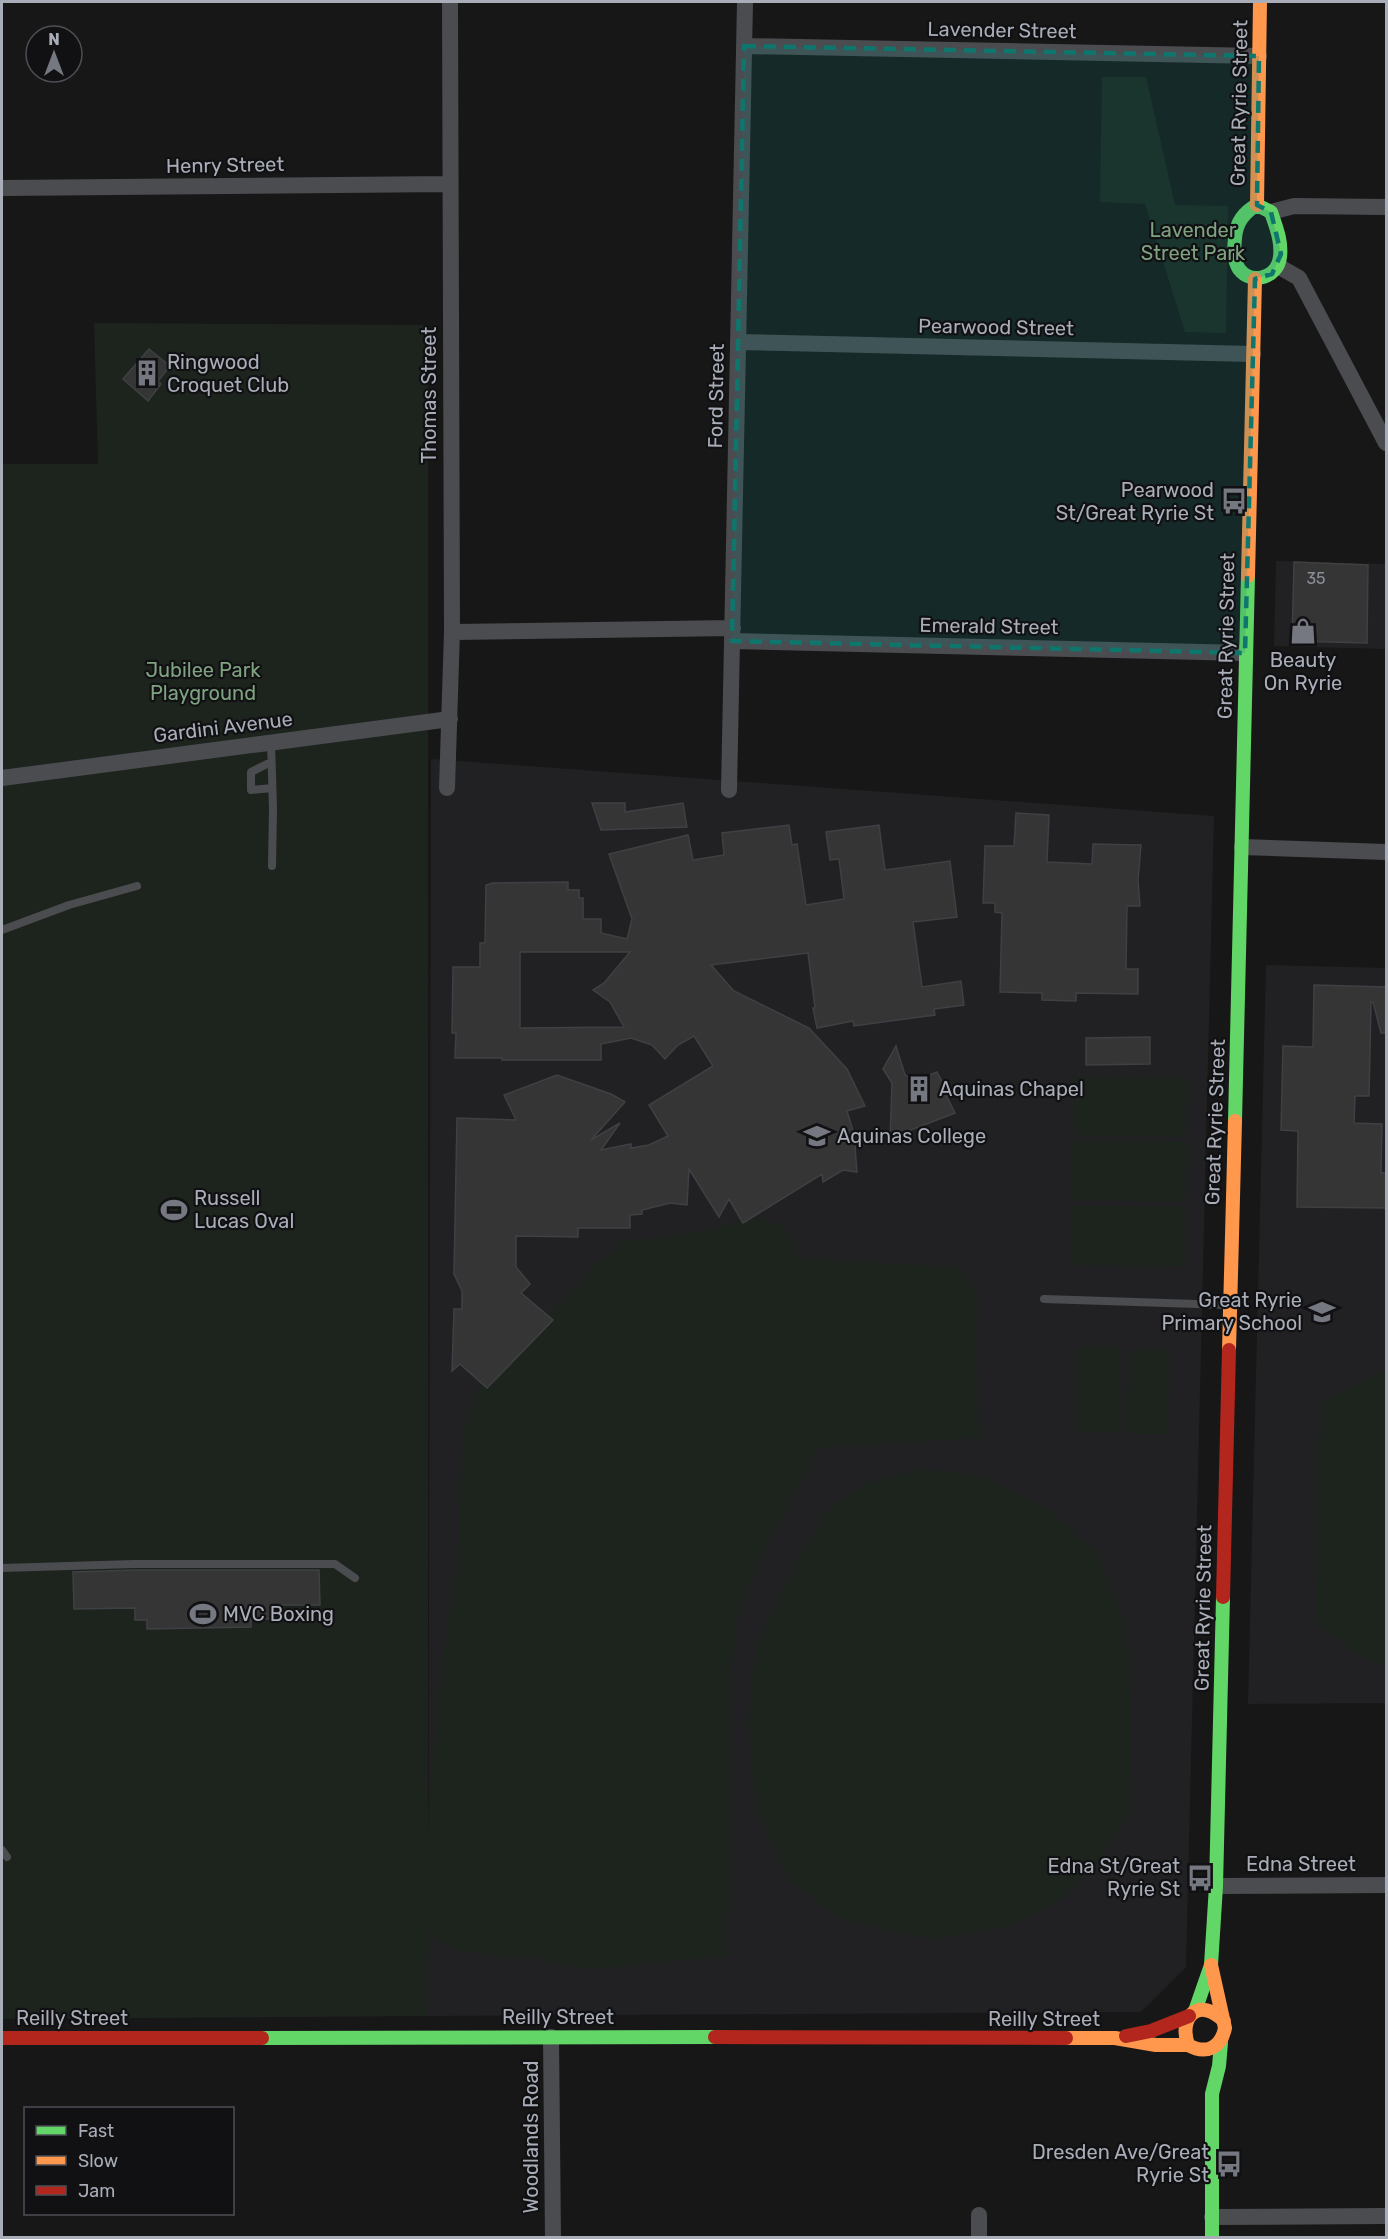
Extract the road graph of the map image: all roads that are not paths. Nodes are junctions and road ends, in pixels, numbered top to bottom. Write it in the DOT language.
graph roads {
  1 [pos="450,2"];
  2 [pos="745,2"];
  3 [pos="1260,2"];
  4 [pos="744,46"];
  5 [pos="1259,56"];
  6 [pos="449,184"];
  7 [pos="2,188"];
  8 [pos="1386,207"];
  9 [pos="1264,208"];
  10 [pos="1278,266"];
  11 [pos="1255,279"];
  12 [pos="738,342"];
  13 [pos="1253,354"];
  14 [pos="1386,443"];
  15 [pos="452,632"];
  16 [pos="732,634"];
  17 [pos="1245,653"];
  18 [pos="450,719"];
  19 [pos="271,742"];
  20 [pos="271,762"];
  21 [pos="2,778"];
  22 [pos="272,788"];
  23 [pos="447,788"];
  24 [pos="729,794"];
  25 [pos="1242,847"];
  26 [pos="1386,852"];
  27 [pos="272,866"];
  28 [pos="137,886"];
  29 [pos="2,930"];
  30 [pos="1044,1299"];
  31 [pos="1231,1305"];
  32 [pos="2,1568"];
  33 [pos="355,1578"];
  34 [pos="1386,1885"];
  35 [pos="1216,1886"];
  36 [pos="1211,1965"];
  37 [pos="1192,2014"];
  38 [pos="1224,2021"];
  39 [pos="551,2037"];
  40 [pos="2,2038"];
  41 [pos="1115,2038"];
  42 [pos="1221,2043"];
  43 [pos="1197,2057"];
  44 [pos="1212,2094"];
  45 [pos="979,2215"];
  46 [pos="1386,2216"];
  47 [pos="1212,2217"];
  48 [pos="553,2238"];
  49 [pos="979,2238"];
  50 [pos="1212,2238"];
  1 -- 6 [label="street, Thomas Street"];
  2 -- 4 [label="street, Ford Street"];
  3 -- 5 [label="main road, Great Ryrie Street"];
  4 -- 5 [label="street, Lavender Street"];
  4 -- 12 [label="street, Ford Street"];
  5 -- 9 [label="main road, Great Ryrie Street"];
  6 -- 7 [label="street, Henry Street"];
  6 -- 15 [label="street, Thomas Street"];
  8 -- 9 [label="street"];
  9 -- 10 [label="main road"];
  9 -- 11 [label="main road"];
  10 -- 11 [label="main road"];
  10 -- 14 [label="street"];
  11 -- 13 [label="main road, Great Ryrie Street"];
  12 -- 13 [label="street, Pearwood Street"];
  12 -- 16 [label="street, Ford Street"];
  13 -- 17 [label="main road, Great Ryrie Street"];
  15 -- 16 [label="street, Emerald Street"];
  15 -- 18 [label="street, Thomas Street"];
  16 -- 17 [label="street, Emerald Street"];
  16 -- 24 [label="street, Ford Street"];
  17 -- 25 [label="main road, Great Ryrie Street"];
  18 -- 19 [label="street, Gardini Avenue"];
  18 -- 23 [label="street, Thomas Street"];
  19 -- 20 [label="lane"];
  19 -- 21 [label="street, Gardini Avenue"];
  20 -- 22 [label="lane"];
  20 -- 22 [label="lane"];
  22 -- 27 [label="lane"];
  25 -- 26 [label="street"];
  25 -- 31 [label="main road, Great Ryrie Street"];
  28 -- 29 [label="lane"];
  30 -- 31 [label="lane"];
  31 -- 35 [label="main road, Great Ryrie Street"];
  32 -- 33 [label="lane"];
  34 -- 35 [label="street, Edna Street"];
  35 -- 36 [label="main road, Great Ryrie Street"];
  36 -- 37 [label="main road, Great Ryrie Street"];
  36 -- 38 [label="main road, Great Ryrie Street"];
  37 -- 38 [label="main road"];
  37 -- 41 [label="main road, Reilly Street"];
  37 -- 43 [label="main road"];
  38 -- 42 [label="main road"];
  39 -- 40 [label="main road, Reilly Street"];
  39 -- 41 [label="main road, Reilly Street"];
  39 -- 48 [label="street, Woodlands Road"];
  41 -- 43 [label="main road, Reilly Street"];
  42 -- 43 [label="main road"];
  42 -- 44 [label="main road"];
  43 -- 44 [label="main road"];
  44 -- 47 [label="main road"];
  45 -- 49 [label="street"];
  46 -- 47 [label="street"];
  47 -- 50 [label="main road"];
}
